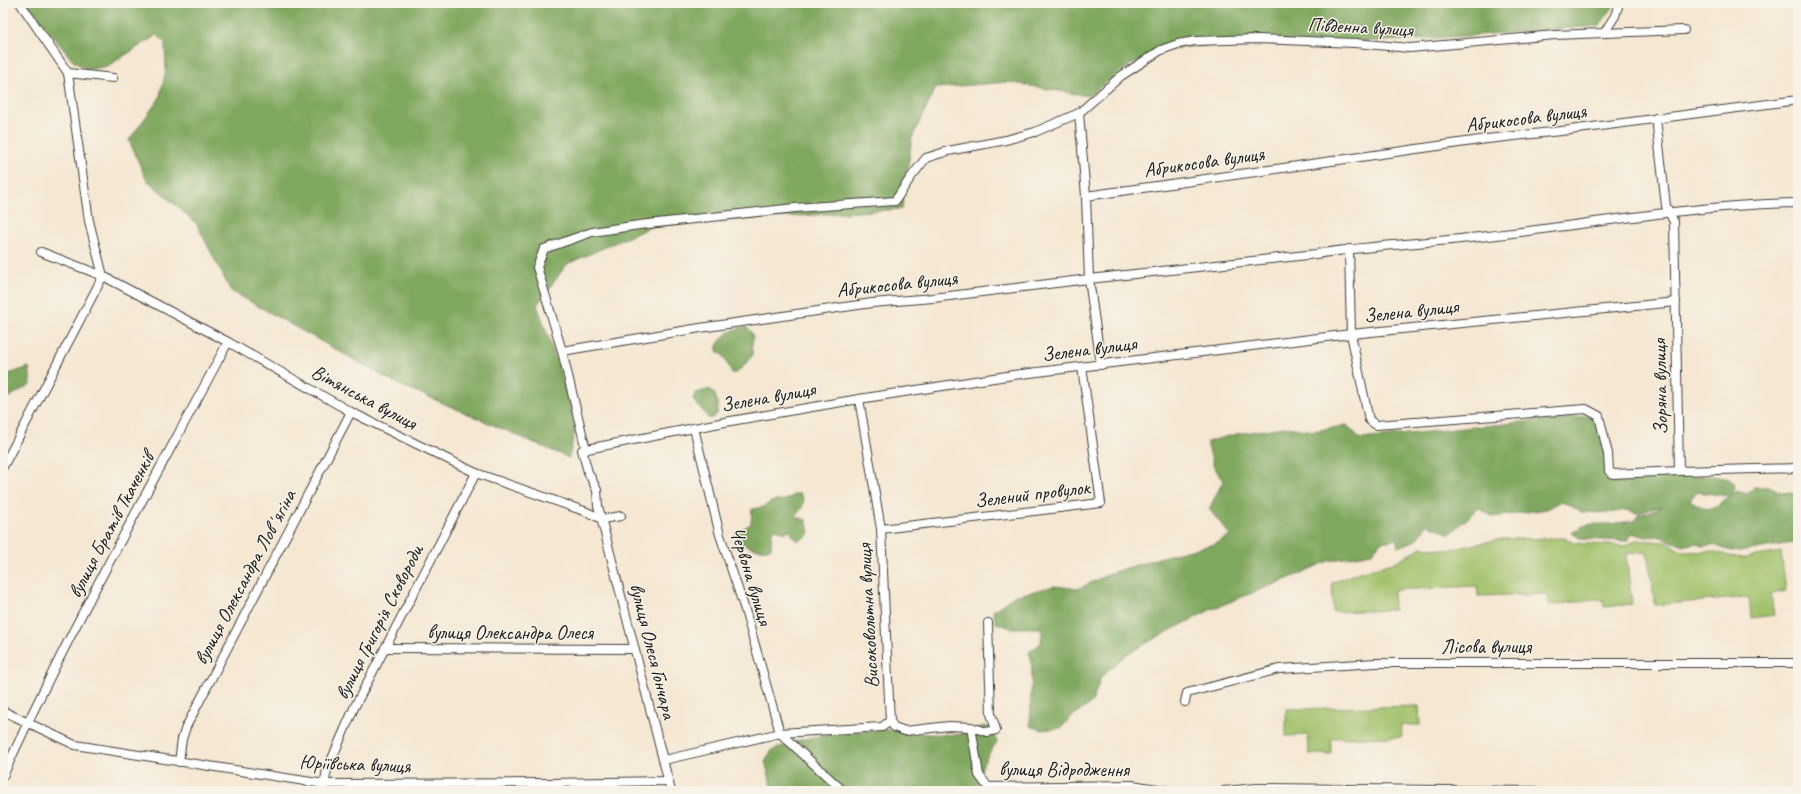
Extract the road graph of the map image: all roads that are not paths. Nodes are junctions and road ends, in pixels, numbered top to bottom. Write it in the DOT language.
graph roads {
  1 [pos="20,3"];
  2 [pos="1619,3"];
  3 [pos="1684,30"];
  4 [pos="1604,33"];
  5 [pos="68,73"];
  6 [pos="114,78"];
  7 [pos="1798,100"];
  8 [pos="1079,113"];
  9 [pos="1656,118"];
  10 [pos="1086,196"];
  11 [pos="1798,203"];
  12 [pos="1670,214"];
  13 [pos="1349,249"];
  14 [pos="40,252"];
  15 [pos="103,276"];
  16 [pos="1089,279"];
  17 [pos="1676,302"];
  18 [pos="1351,334"];
  19 [pos="228,342"];
  20 [pos="562,351"];
  21 [pos="1101,365"];
  22 [pos="1082,367"];
  23 [pos="860,399"];
  24 [pos="351,412"];
  25 [pos="694,428"];
  26 [pos="586,450"];
  27 [pos="3,467"];
  28 [pos="1798,468"];
  29 [pos="1678,471"];
  30 [pos="476,474"];
  31 [pos="598,506"];
  32 [pos="587,512"];
  33 [pos="621,516"];
  34 [pos="602,519"];
  35 [pos="881,529"];
  36 [pos="988,623"];
  37 [pos="386,648"];
  38 [pos="635,649"];
  39 [pos="1798,663"];
  40 [pos="1184,702"];
  41 [pos="3,711"];
  42 [pos="890,721"];
  43 [pos="27,724"];
  44 [pos="972,727"];
  45 [pos="780,733"];
  46 [pos="664,760"];
  47 [pos="179,762"];
  48 [pos="3,776"];
  49 [pos="668,781"];
  50 [pos="324,788"];
  51 [pos="671,791"];
  52 [pos="843,791"];
  53 [pos="1169,791"];
  54 [pos="1224,791"];
  55 [pos="1536,791"];
  1 -- 5 [label="street"];
  2 -- 4 [label="street"];
  3 -- 4 [label="street, Південна вулиця"];
  4 -- 8 [label="street, Південна вулиця"];
  5 -- 6 [label="street"];
  5 -- 15 [label="street"];
  7 -- 9 [label="street, Абрикосова вулиця"];
  8 -- 10 [label="street"];
  8 -- 20 [label="street"];
  9 -- 10 [label="street, Абрикосова вулиця"];
  9 -- 12 [label="street, Зоряна вулиця"];
  10 -- 16 [label="street"];
  11 -- 12 [label="street, Абрикосова вулиця"];
  12 -- 13 [label="street, Абрикосова вулиця"];
  12 -- 17 [label="street, Зоряна вулиця"];
  13 -- 16 [label="street, Абрикосова вулиця"];
  13 -- 18 [label="street"];
  14 -- 15 [label="street, Вітянська вулиця"];
  15 -- 19 [label="street, Вітянська вулиця"];
  15 -- 27 [label="street"];
  16 -- 20 [label="street, Абрикосова вулиця"];
  16 -- 21 [label="street"];
  17 -- 18 [label="street, Зелена вулиця"];
  17 -- 29 [label="street, Зоряна вулиця"];
  18 -- 21 [label="street, Зелена вулиця"];
  18 -- 29 [label="street"];
  19 -- 24 [label="street, Вітянська вулиця"];
  19 -- 43 [label="street, вулиця Братів Ткаченків"];
  20 -- 26 [label="street"];
  21 -- 22 [label="street, Зелена вулиця"];
  22 -- 23 [label="street, Зелена вулиця"];
  22 -- 35 [label="street, Зелений провулок"];
  23 -- 25 [label="street, Зелена вулиця"];
  23 -- 35 [label="street, Високовольтна вулиця"];
  24 -- 30 [label="street, Вітянська вулиця"];
  24 -- 47 [label="street, вулиця Олександра Ловʼягіна"];
  25 -- 26 [label="street, Зелена вулиця"];
  25 -- 45 [label="street, Червона вулиця"];
  26 -- 31 [label="street"];
  28 -- 29 [label="street"];
  30 -- 32 [label="street, Вітянська вулиця"];
  30 -- 37 [label="street, вулиця Григорія Сковороди"];
  31 -- 32 [label="street"];
  31 -- 34 [label="street"];
  32 -- 34 [label="street, Вітянська вулиця"];
  33 -- 34 [label="street"];
  34 -- 38 [label="street, вулиця Олеся Гончара"];
  35 -- 42 [label="street, Високовольтна вулиця"];
  36 -- 44 [label="street, вулиця Відродження"];
  37 -- 38 [label="street, вулиця Олександра Олеся"];
  37 -- 50 [label="street, вулиця Григорія Сковороди"];
  38 -- 46 [label="street, вулиця Олеся Гончара"];
  39 -- 40 [label="street, Лісова вулиця"];
  41 -- 43 [label="street, Юріївська вулиця"];
  42 -- 44 [label="street"];
  42 -- 45 [label="street"];
  43 -- 47 [label="street, Юріївська вулиця"];
  43 -- 48 [label="street, вулиця Братів Ткаченків"];
  44 -- 53 [label="street, вулиця Відродження"];
  45 -- 46 [label="street"];
  45 -- 52 [label="street"];
  46 -- 49 [label="street, вулиця Олеся Гончара"];
  47 -- 50 [label="street, Юріївська вулиця"];
  49 -- 50 [label="street, Юріївська вулиця"];
  49 -- 51 [label="street, вулиця Олеся Гончара"];
  54 -- 55 [label="street"];
}
